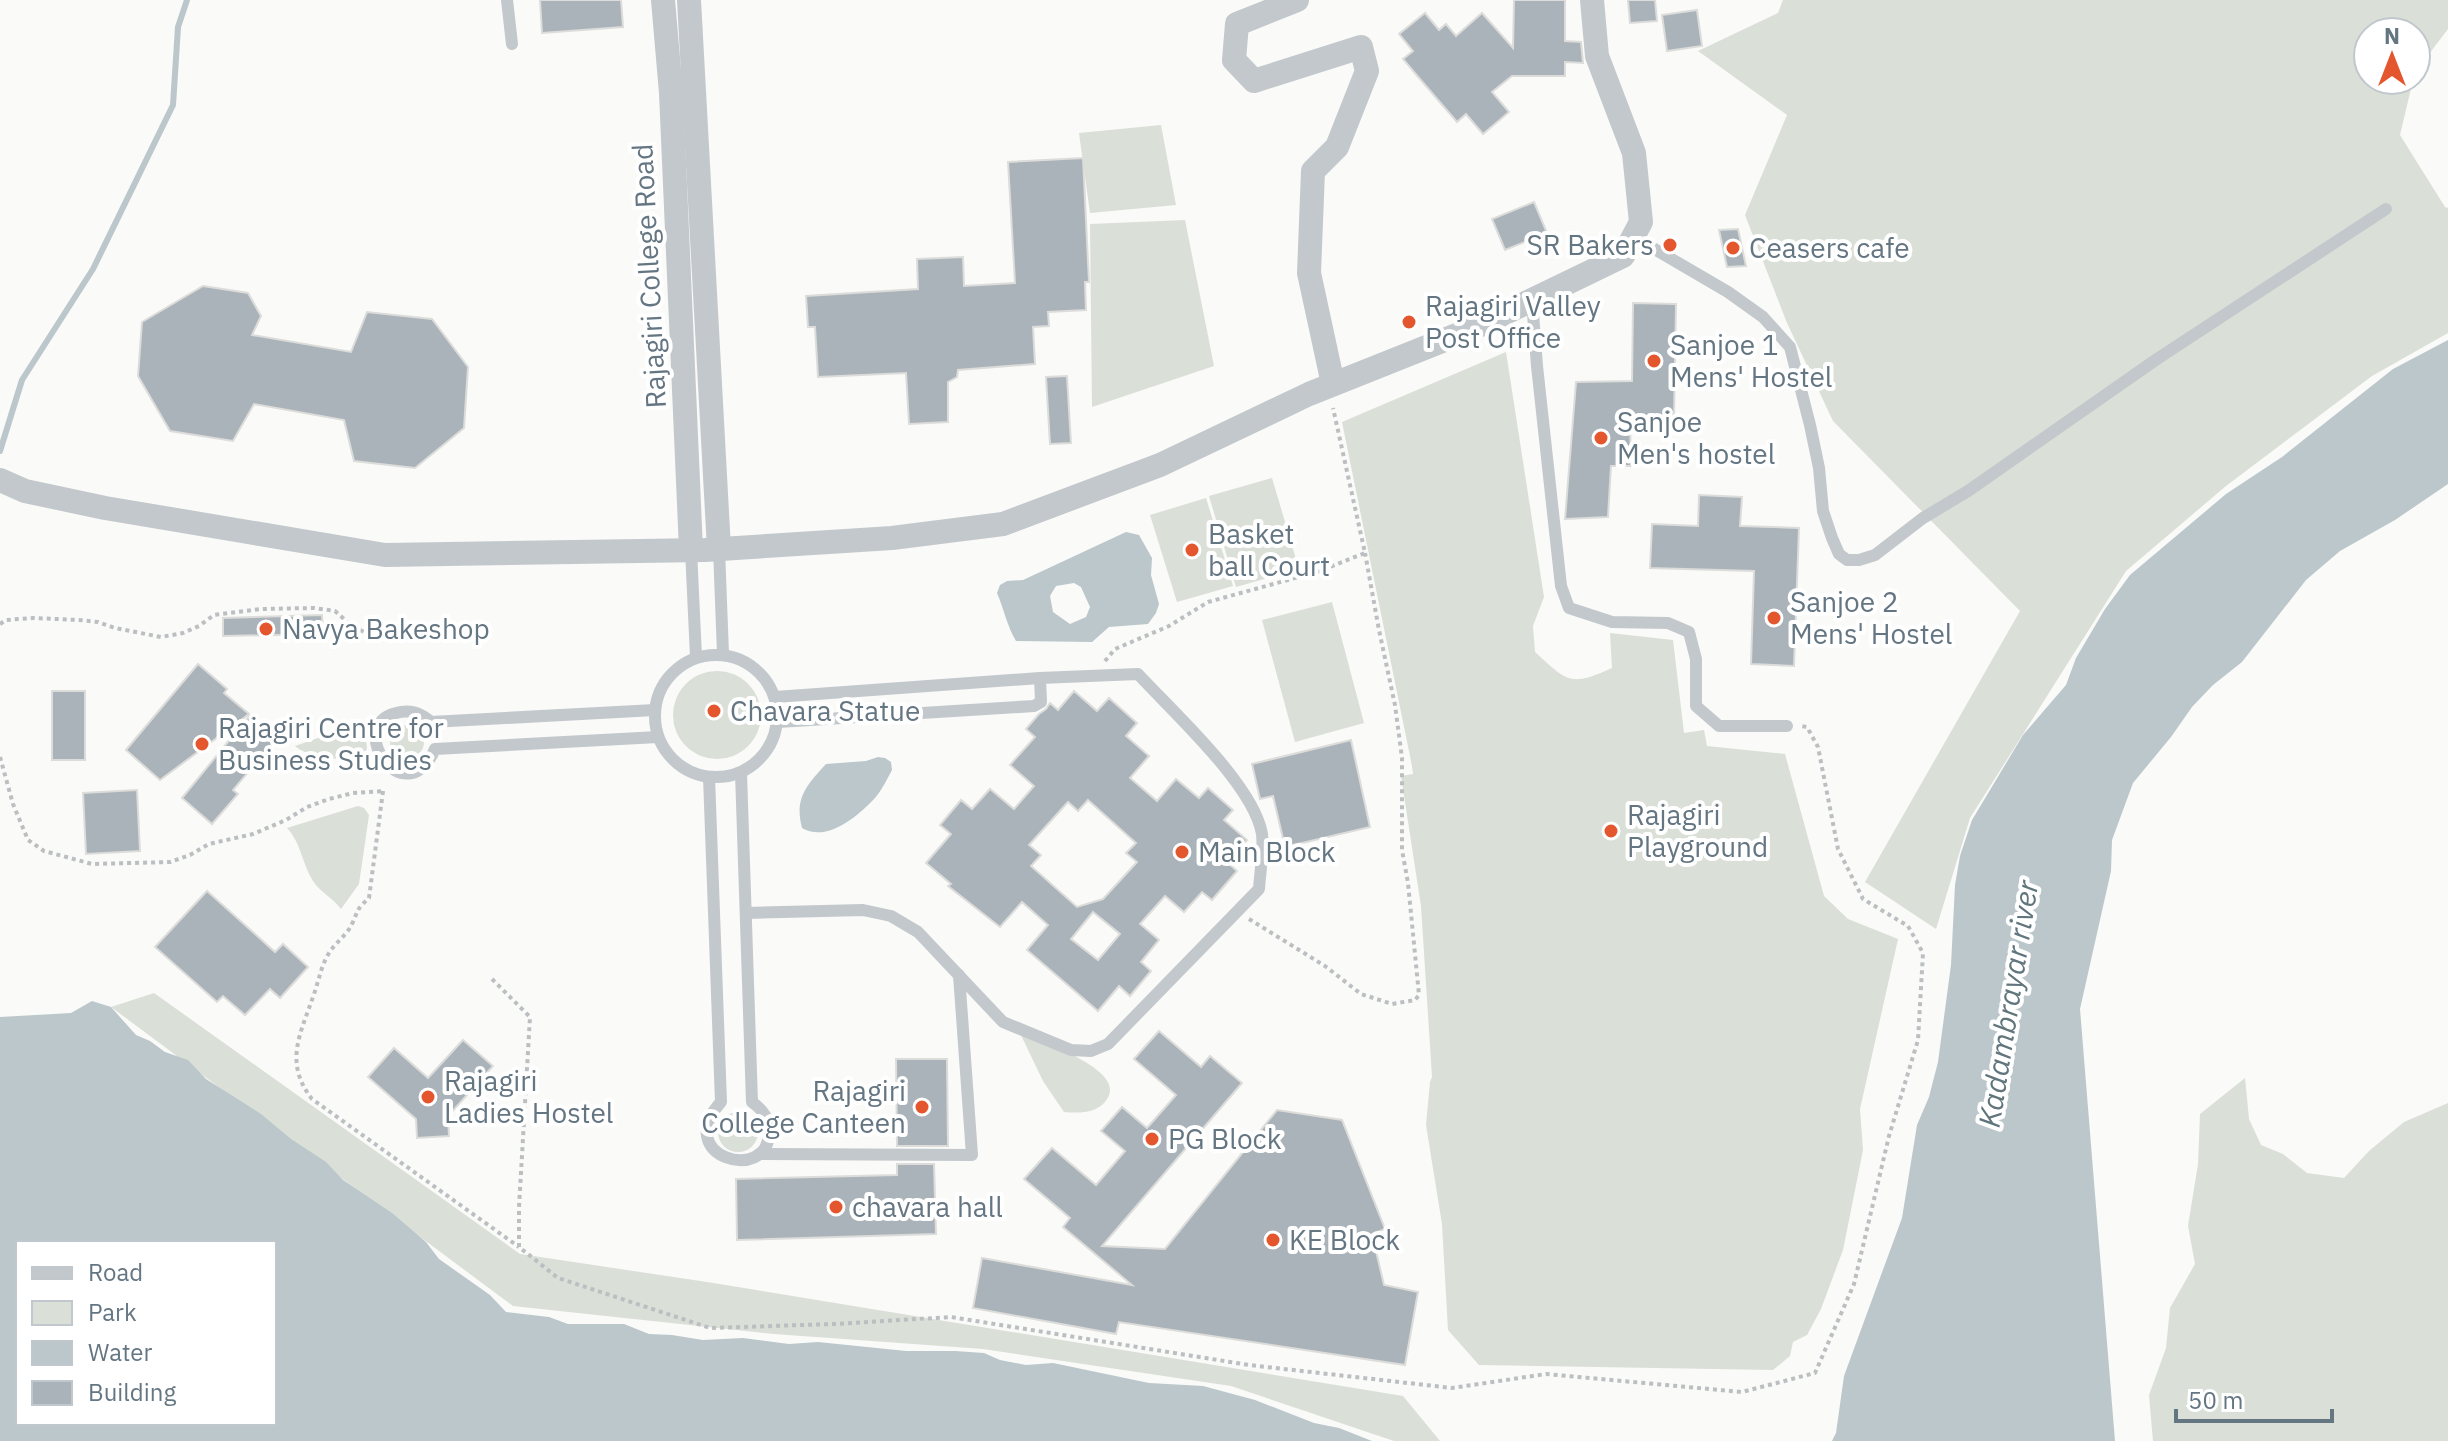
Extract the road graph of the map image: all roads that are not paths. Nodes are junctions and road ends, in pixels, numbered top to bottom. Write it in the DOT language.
graph roads {
  1 [pos="507,0"];
  2 [pos="663,0"];
  3 [pos="689,0"];
  4 [pos="1297,0"];
  5 [pos="1592,0"];
  6 [pos="512,44"];
  7 [pos="2386,209"];
  8 [pos="1634,235"];
  9 [pos="1532,300"];
  10 [pos="1333,394"];
  11 [pos="0,480"];
  12 [pos="719,549"];
  13 [pos="691,550"];
  14 [pos="723,654"];
  15 [pos="696,657"];
  16 [pos="1040,678"];
  17 [pos="775,697"];
  18 [pos="655,710"];
  19 [pos="778,722"];
  20 [pos="1787,726"];
  21 [pos="658,737"];
  22 [pos="741,773"];
  23 [pos="709,777"];
  24 [pos="746,913"];
  25 [pos="959,975"];
  26 [pos="759,1154"];
  1 -- 6 [label="lane"];
  2 -- 13 [label="street, Rajagiri College Road"];
  3 -- 12 [label="street, Rajagiri College Road"];
  4 -- 10 [label="street"];
  5 -- 8 [label="street"];
  7 -- 8 [label="lane"];
  8 -- 9 [label="street"];
  9 -- 10 [label="street"];
  9 -- 20 [label="lane"];
  10 -- 12 [label="street"];
  11 -- 13 [label="street"];
  12 -- 13 [label="street"];
  12 -- 14 [label="lane"];
  13 -- 15 [label="lane"];
  14 -- 15 [label="lane"];
  14 -- 17 [label="lane"];
  15 -- 18 [label="lane"];
  16 -- 17 [label="lane"];
  16 -- 19 [label="lane"];
  16 -- 25 [label="lane"];
  17 -- 19 [label="lane"];
  18 -- 21 [label="lane"];
  18 -- 21 [label="lane"];
  19 -- 22 [label="lane"];
  21 -- 23 [label="lane"];
  22 -- 23 [label="lane"];
  22 -- 24 [label="lane"];
  23 -- 26 [label="lane"];
  24 -- 25 [label="lane"];
  24 -- 26 [label="lane"];
  25 -- 26 [label="lane"];
}
